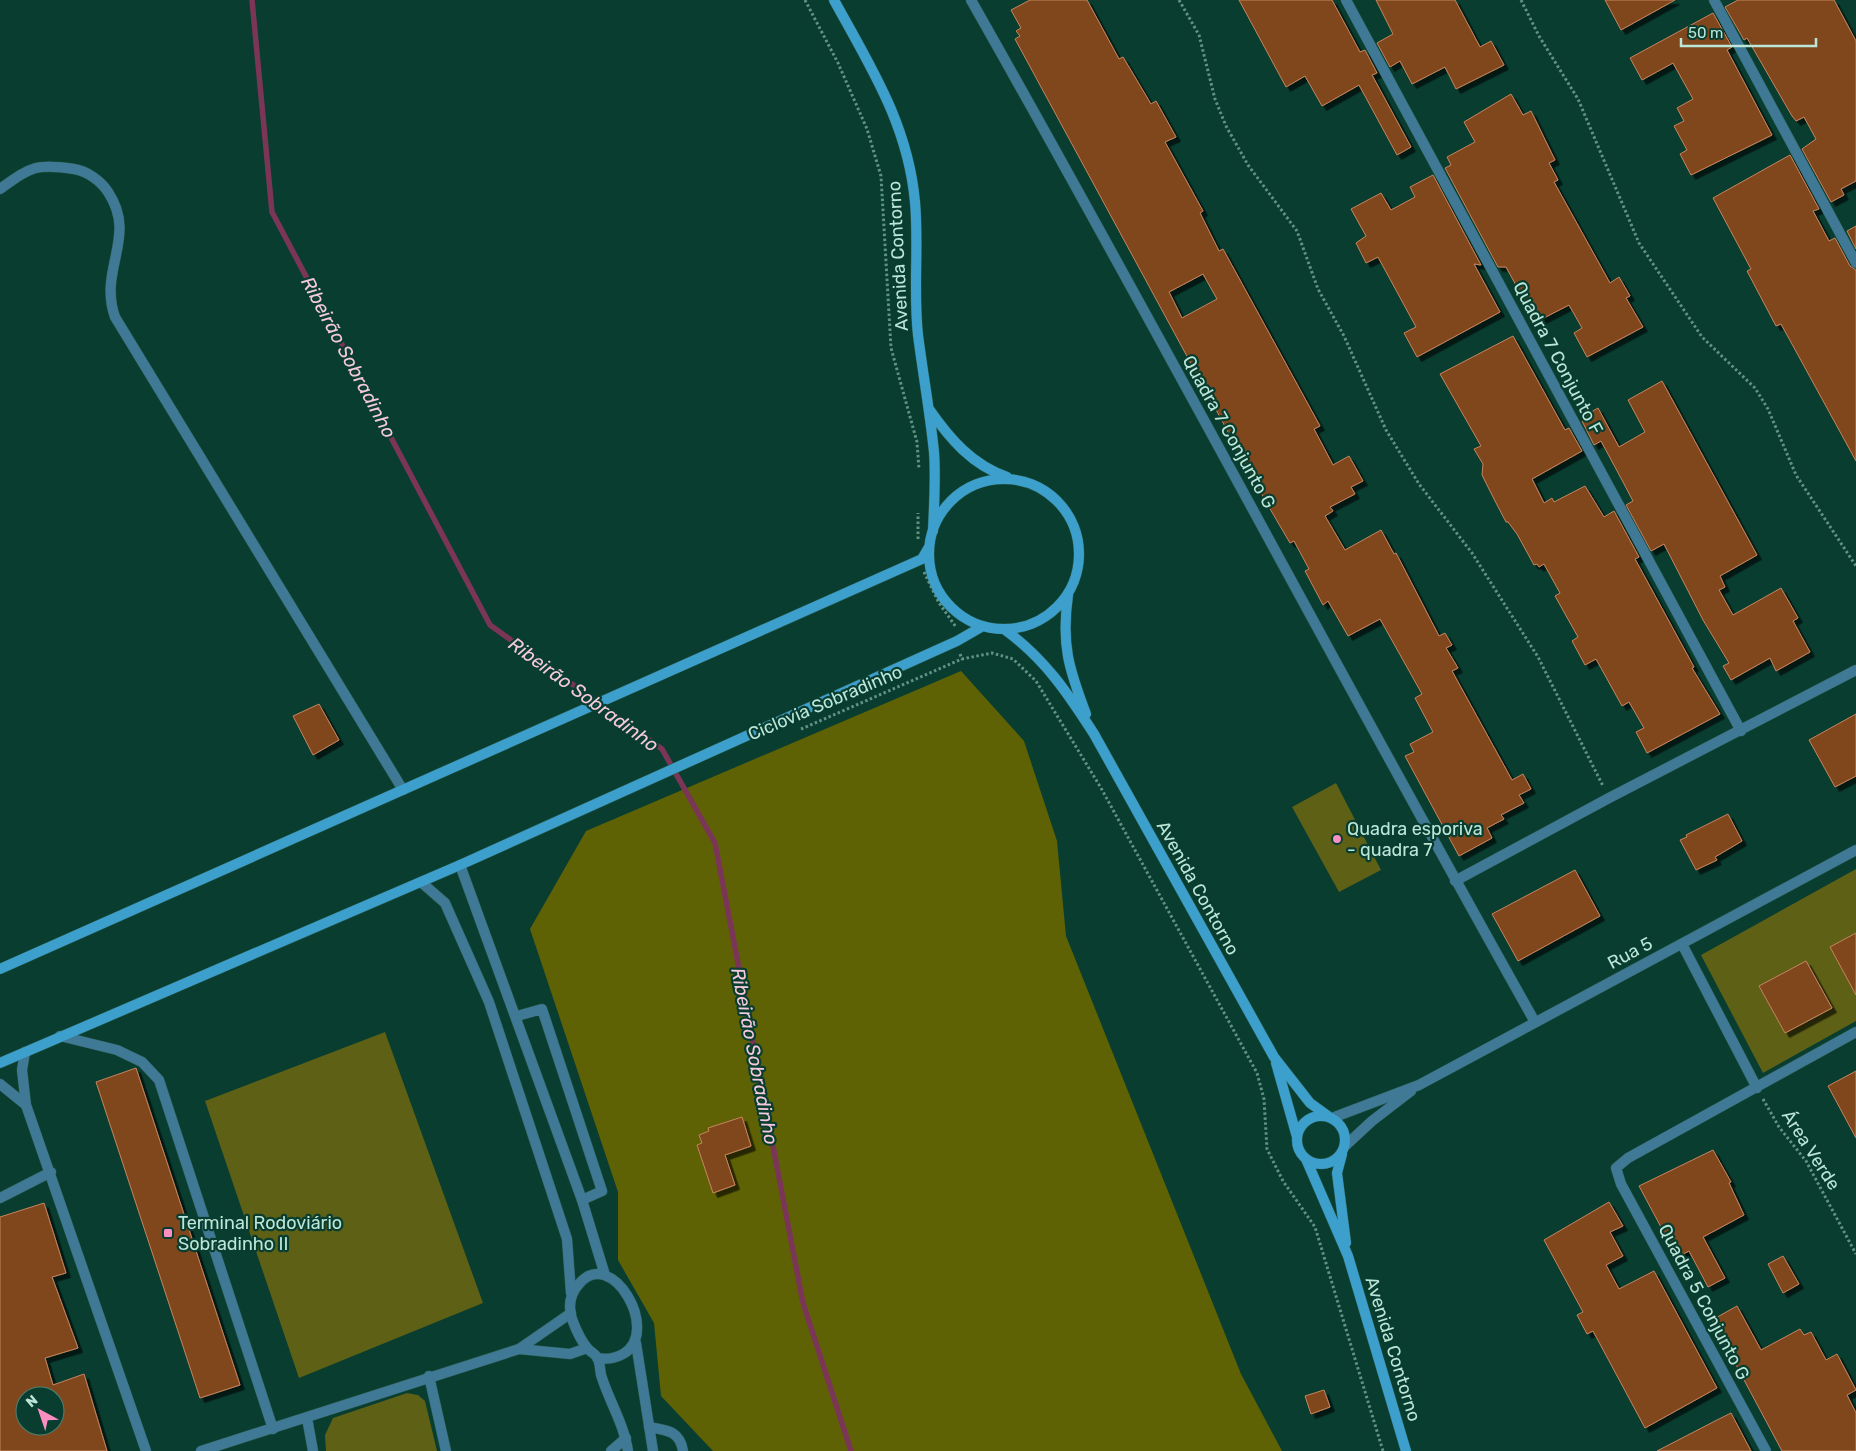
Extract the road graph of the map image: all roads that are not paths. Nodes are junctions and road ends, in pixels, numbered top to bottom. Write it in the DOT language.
graph roads {
  1 [pos="834,0"];
  2 [pos="971,0"];
  3 [pos="1346,0"];
  4 [pos="1714,0"];
  5 [pos="0,189"];
  6 [pos="1856,263"];
  7 [pos="927,406"];
  8 [pos="1012,479"];
  9 [pos="933,531"];
  10 [pos="929,547"];
  11 [pos="1068,594"];
  12 [pos="983,626"];
  13 [pos="1004,629"];
  14 [pos="1856,670"];
  15 [pos="1741,731"];
  16 [pos="1094,734"];
  17 [pos="403,790"];
  18 [pos="1856,850"];
  19 [pos="460,865"];
  20 [pos="1455,881"];
  21 [pos="421,882"];
  22 [pos="1682,944"];
  23 [pos="0,969"];
  24 [pos="516,1016"];
  25 [pos="1535,1022"];
  26 [pos="1856,1032"];
  27 [pos="60,1036"];
  28 [pos="25,1052"];
  29 [pos="1274,1057"];
  30 [pos="0,1063"];
  31 [pos="0,1084"];
  32 [pos="1420,1084"];
  33 [pos="1757,1088"];
  34 [pos="26,1105"];
  35 [pos="1330,1117"];
  36 [pos="1296,1137"];
  37 [pos="1344,1148"];
  38 [pos="1306,1159"];
  39 [pos="51,1172"];
  40 [pos="0,1198"];
  41 [pos="582,1200"];
  42 [pos="1348,1256"];
  43 [pos="605,1275"];
  44 [pos="571,1293"];
  45 [pos="570,1313"];
  46 [pos="636,1342"];
  47 [pos="587,1348"];
  48 [pos="519,1349"];
  49 [pos="598,1358"];
  50 [pos="429,1376"];
  51 [pos="307,1418"];
  52 [pos="650,1427"];
  53 [pos="273,1429"];
  54 [pos="626,1438"];
  55 [pos="146,1451"];
  56 [pos="201,1451"];
  57 [pos="312,1451"];
  58 [pos="446,1451"];
  59 [pos="611,1451"];
  60 [pos="628,1451"];
  61 [pos="653,1451"];
  62 [pos="683,1451"];
  63 [pos="1406,1451"];
  64 [pos="1766,1451"];
  1 -- 7 [label="main road, Avenida Contorno"];
  2 -- 20 [label="street, Quadra 7 Conjunto G"];
  3 -- 15 [label="street, Quadra 7 Conjunto F"];
  4 -- 6 [label="street"];
  5 -- 17 [label="street"];
  7 -- 8 [label="main road, Avenida Contorno"];
  7 -- 9 [label="main road, Avenida Contorno"];
  8 -- 9 [label="main road"];
  8 -- 11 [label="main road"];
  9 -- 10 [label="main road"];
  10 -- 12 [label="main road"];
  10 -- 17 [label="main road"];
  11 -- 13 [label="main road"];
  11 -- 16 [label="main road, Avenida Contorno"];
  12 -- 13 [label="main road"];
  12 -- 19 [label="main road"];
  13 -- 16 [label="main road, Avenida Contorno"];
  14 -- 15 [label="street"];
  15 -- 20 [label="street"];
  16 -- 29 [label="main road, Avenida Contorno"];
  17 -- 23 [label="main road"];
  18 -- 22 [label="street, Rua 5"];
  19 -- 21 [label="main road"];
  19 -- 24 [label="street"];
  20 -- 25 [label="street, Quadra 7 Conjunto G"];
  21 -- 27 [label="main road"];
  21 -- 44 [label="street"];
  22 -- 25 [label="street, Rua 5"];
  22 -- 33 [label="street"];
  24 -- 41 [label="street"];
  24 -- 41 [label="street"];
  25 -- 32 [label="street, Rua 5"];
  26 -- 33 [label="street"];
  27 -- 28 [label="main road"];
  27 -- 53 [label="street"];
  28 -- 30 [label="main road"];
  28 -- 34 [label="street"];
  29 -- 35 [label="main road, Avenida Contorno"];
  29 -- 36 [label="main road, Avenida Contorno"];
  31 -- 34 [label="street"];
  32 -- 35 [label="street, Rua 5"];
  32 -- 37 [label="street, Rua 5"];
  33 -- 64 [label="street, Quadra 5 Conjunto G"];
  34 -- 39 [label="street"];
  35 -- 36 [label="main road"];
  35 -- 37 [label="main road"];
  36 -- 38 [label="main road"];
  37 -- 38 [label="main road"];
  37 -- 42 [label="main road, Avenida Contorno"];
  38 -- 42 [label="main road, Avenida Contorno"];
  39 -- 40 [label="street"];
  39 -- 55 [label="street"];
  41 -- 43 [label="street"];
  42 -- 63 [label="main road, Avenida Contorno"];
  43 -- 44 [label="street"];
  43 -- 46 [label="street"];
  44 -- 45 [label="street"];
  45 -- 47 [label="street"];
  45 -- 48 [label="street"];
  46 -- 49 [label="street"];
  46 -- 52 [label="street"];
  47 -- 48 [label="street"];
  47 -- 49 [label="street"];
  48 -- 50 [label="street"];
  49 -- 54 [label="street"];
  50 -- 51 [label="street"];
  50 -- 58 [label="street"];
  51 -- 53 [label="street"];
  51 -- 57 [label="street"];
  52 -- 61 [label="street"];
  52 -- 62 [label="street"];
  53 -- 56 [label="street"];
  54 -- 59 [label="street"];
  54 -- 60 [label="street"];
}
